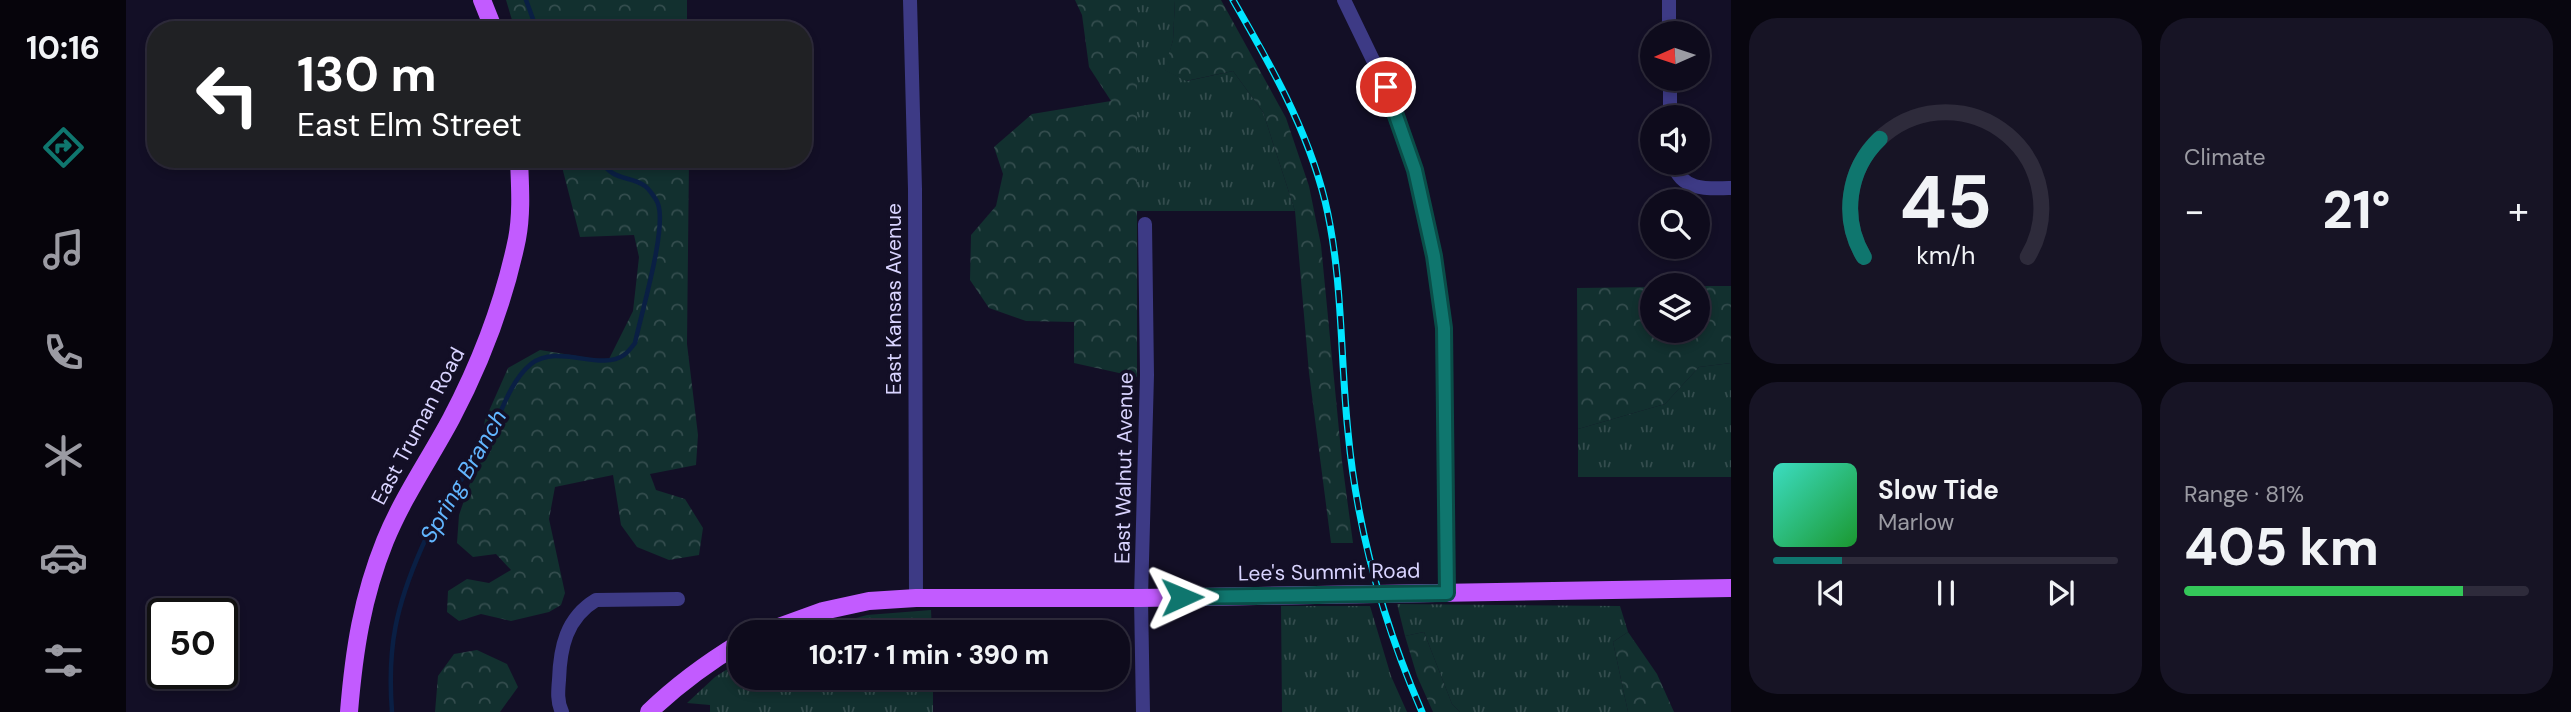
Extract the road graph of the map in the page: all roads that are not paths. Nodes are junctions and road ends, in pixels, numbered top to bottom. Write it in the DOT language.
graph roads {
  1 [pos="482,0"];
  2 [pos="910,0"];
  3 [pos="1344,0"];
  4 [pos="1669,0"];
  5 [pos="490,21"];
  6 [pos="1669,21"];
  7 [pos="519,168"];
  8 [pos="1680,175"];
  9 [pos="1731,188"];
  10 [pos="1145,224"];
  11 [pos="1731,588"];
  12 [pos="1447,593"];
  13 [pos="916,598"];
  14 [pos="1142,598"];
  15 [pos="678,599"];
  16 [pos="798,620"];
  17 [pos="728,651"];
  18 [pos="349,712"];
  19 [pos="562,712"];
  20 [pos="649,712"];
  21 [pos="1143,712"];
  1 -- 5 [label="main road"];
  2 -- 13 [label="street, East Kansas Avenue"];
  3 -- 12 [label="street"];
  4 -- 6 [label="street"];
  7 -- 18 [label="main road, East Truman Road"];
  8 -- 9 [label="street"];
  10 -- 14 [label="street, East Walnut Avenue"];
  11 -- 12 [label="main road, Lee's Summit Road"];
  12 -- 14 [label="main road, Lee's Summit Road"];
  13 -- 14 [label="main road, Lee's Summit Road"];
  13 -- 16 [label="main road, Lee's Summit Road"];
  14 -- 21 [label="street, East Walnut Avenue"];
  15 -- 19 [label="street"];
  17 -- 20 [label="main road"];
}
